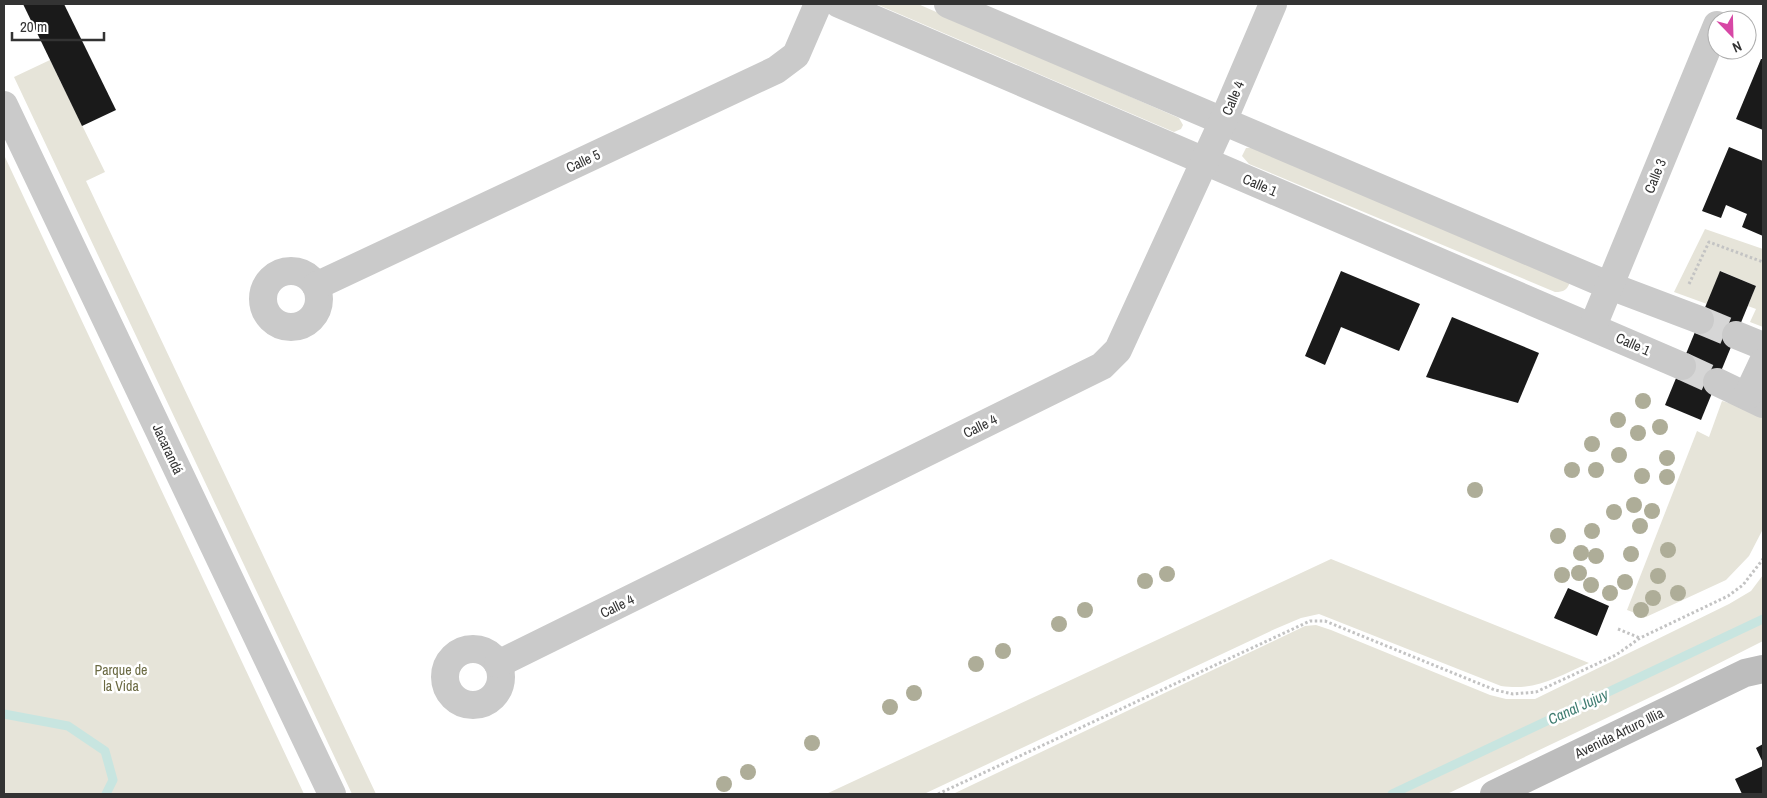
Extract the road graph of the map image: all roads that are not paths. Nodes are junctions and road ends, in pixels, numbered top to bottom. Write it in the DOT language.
graph roads {
  1 [pos="818,4"];
  2 [pos="839,4"];
  3 [pos="948,4"];
  4 [pos="1273,4"];
  5 [pos="1707,49"];
  6 [pos="4,105"];
  7 [pos="1223,121"];
  8 [pos="1205,161"];
  9 [pos="316,286"];
  10 [pos="1610,286"];
  11 [pos="1688,315"];
  12 [pos="1593,326"];
  13 [pos="1736,335"];
  14 [pos="1763,346"];
  15 [pos="1763,362"];
  16 [pos="1682,366"];
  17 [pos="1717,382"];
  18 [pos="1755,400"];
  19 [pos="498,664"];
  20 [pos="1757,666"];
  21 [pos="332,794"];
  22 [pos="1494,794"];
  1 -- 9 [label="street, Calle 5"];
  2 -- 8 [label="street, Calle 1"];
  3 -- 7 [label="street"];
  4 -- 7 [label="street, Calle 4"];
  5 -- 10 [label="street, Calle 3"];
  6 -- 21 [label="street, Jacarandá"];
  7 -- 8 [label="street, Calle 4"];
  7 -- 10 [label="street"];
  8 -- 12 [label="street, Calle 1"];
  8 -- 19 [label="street, Calle 4"];
  10 -- 11 [label="street"];
  10 -- 12 [label="street, Calle 3"];
  12 -- 16 [label="street, Calle 1"];
  13 -- 14 [label="street"];
  15 -- 18 [label="street"];
  17 -- 18 [label="street"];
  20 -- 22 [label="main road, Avenida Arturo Illia"];
}
